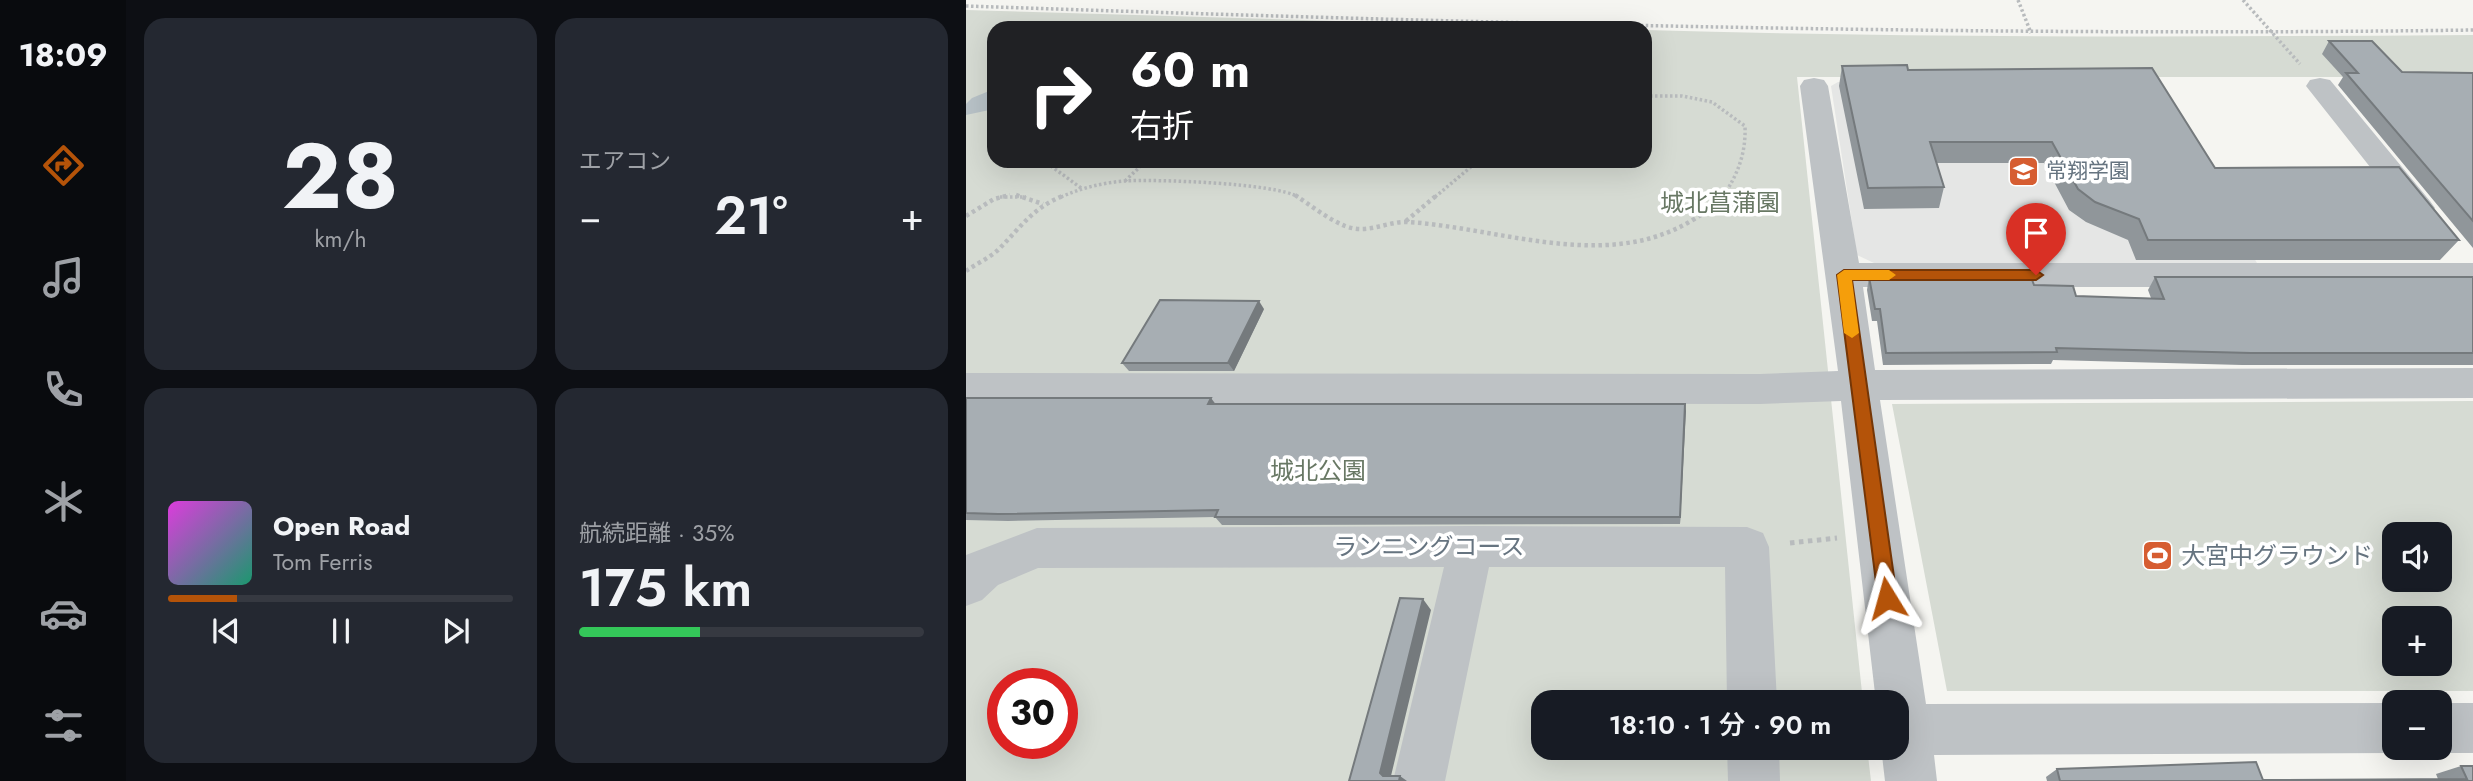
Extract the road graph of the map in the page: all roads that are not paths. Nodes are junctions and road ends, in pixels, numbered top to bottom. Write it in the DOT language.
graph roads {
  1 [pos="1814,86"];
  2 [pos="2320,86"];
  3 [pos="1844,275"];
  4 [pos="2473,275"];
  5 [pos="2473,383"];
  6 [pos="1858,385"];
  7 [pos="966,388"];
  8 [pos="1471,546"];
  9 [pos="966,548"];
  10 [pos="1037,548"];
  11 [pos="966,584"];
  12 [pos="1752,690"];
  13 [pos="1900,690"];
  14 [pos="2382,728"];
  15 [pos="2452,728"];
  16 [pos="2473,728"];
  17 [pos="1909,730"];
  18 [pos="1909,759"];
  19 [pos="1753,760"];
  20 [pos="1419,781"];
  21 [pos="1754,781"];
  22 [pos="1912,781"];
  1 -- 3 [label="street"];
  2 -- 4 [label="street"];
  3 -- 4 [label="street"];
  3 -- 6 [label="street"];
  5 -- 6 [label="street"];
  6 -- 7 [label="street"];
  6 -- 13 [label="street"];
  8 -- 10 [label="street, ランニングコース"];
  8 -- 12 [label="street, ランニングコース"];
  8 -- 20 [label="street"];
  9 -- 10 [label="street"];
  10 -- 11 [label="street, ランニングコース"];
  14 -- 17 [label="street"];
  15 -- 16 [label="street"];
  18 -- 22 [label="street"];
  19 -- 21 [label="street"];
}
